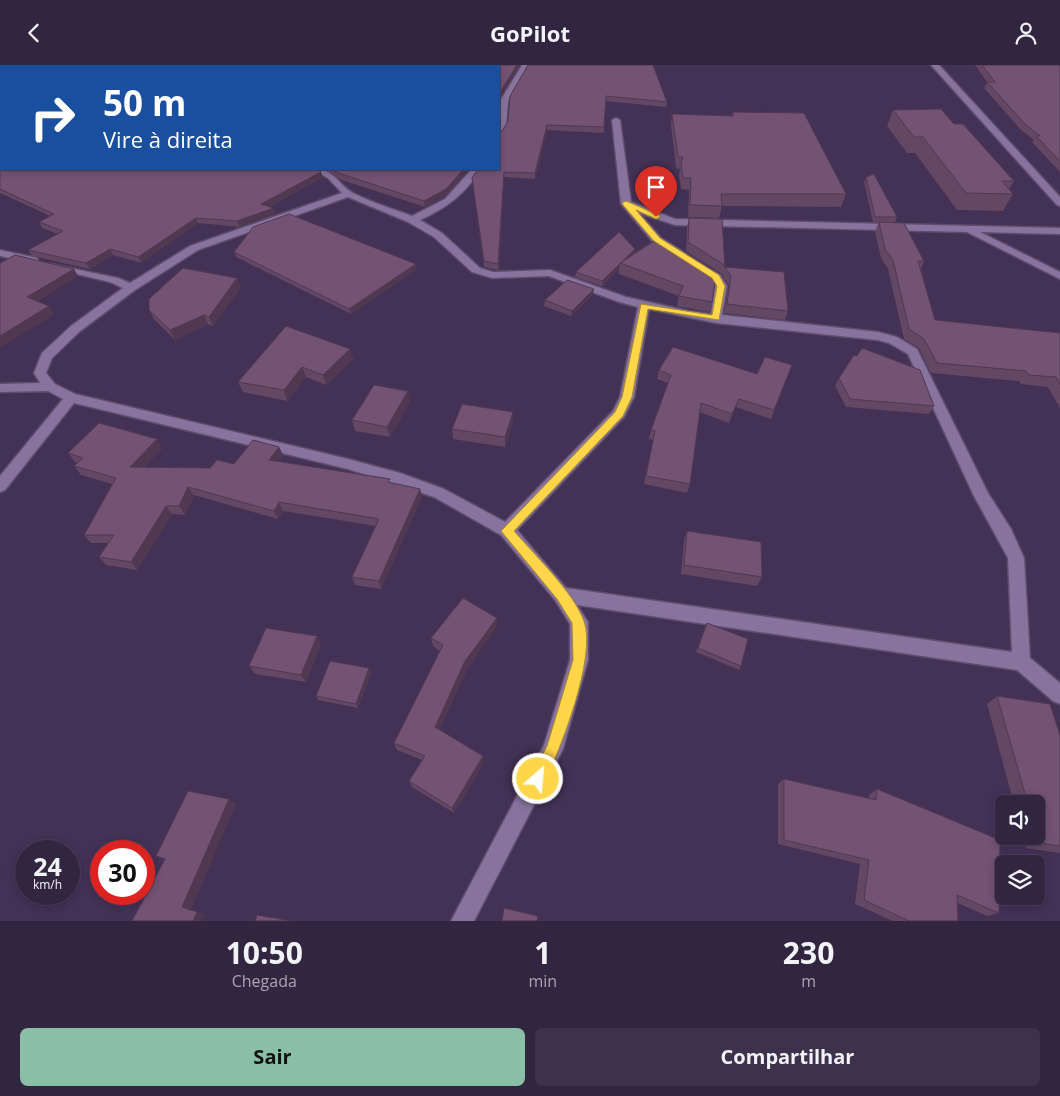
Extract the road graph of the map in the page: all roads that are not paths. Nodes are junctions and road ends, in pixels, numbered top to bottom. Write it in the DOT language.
graph roads {
  1 [pos="526,65"];
  2 [pos="936,65"];
  3 [pos="616,120"];
  4 [pos="500,131"];
  5 [pos="317,170"];
  6 [pos="475,170"];
  7 [pos="348,194"];
  8 [pos="626,203"];
  9 [pos="1060,203"];
  10 [pos="412,220"];
  11 [pos="968,230"];
  12 [pos="1060,231"];
  13 [pos="0,253"];
  14 [pos="12,255"];
  15 [pos="0,264"];
  16 [pos="1060,276"];
  17 [pos="131,288"];
  18 [pos="644,306"];
  19 [pos="716,319"];
  20 [pos="50,387"];
  21 [pos="0,388"];
  22 [pos="71,398"];
  23 [pos="0,485"];
  24 [pos="506,531"];
  25 [pos="561,595"];
  26 [pos="1021,662"];
  27 [pos="1060,695"];
  28 [pos="462,921"];
  1 -- 4 [label="street"];
  2 -- 9 [label="street"];
  3 -- 8 [label="street"];
  5 -- 7 [label="street"];
  6 -- 10 [label="street"];
  7 -- 10 [label="street"];
  7 -- 17 [label="street"];
  8 -- 11 [label="street"];
  8 -- 19 [label="street"];
  10 -- 18 [label="street"];
  11 -- 12 [label="street"];
  11 -- 16 [label="street"];
  13 -- 14 [label="street"];
  14 -- 15 [label="street"];
  14 -- 17 [label="street"];
  17 -- 20 [label="street"];
  18 -- 19 [label="street"];
  18 -- 24 [label="street"];
  19 -- 26 [label="street"];
  20 -- 21 [label="street"];
  20 -- 22 [label="street"];
  22 -- 23 [label="street"];
  22 -- 24 [label="street"];
  24 -- 25 [label="street"];
  25 -- 26 [label="street"];
  25 -- 28 [label="street"];
  26 -- 27 [label="street"];
}
